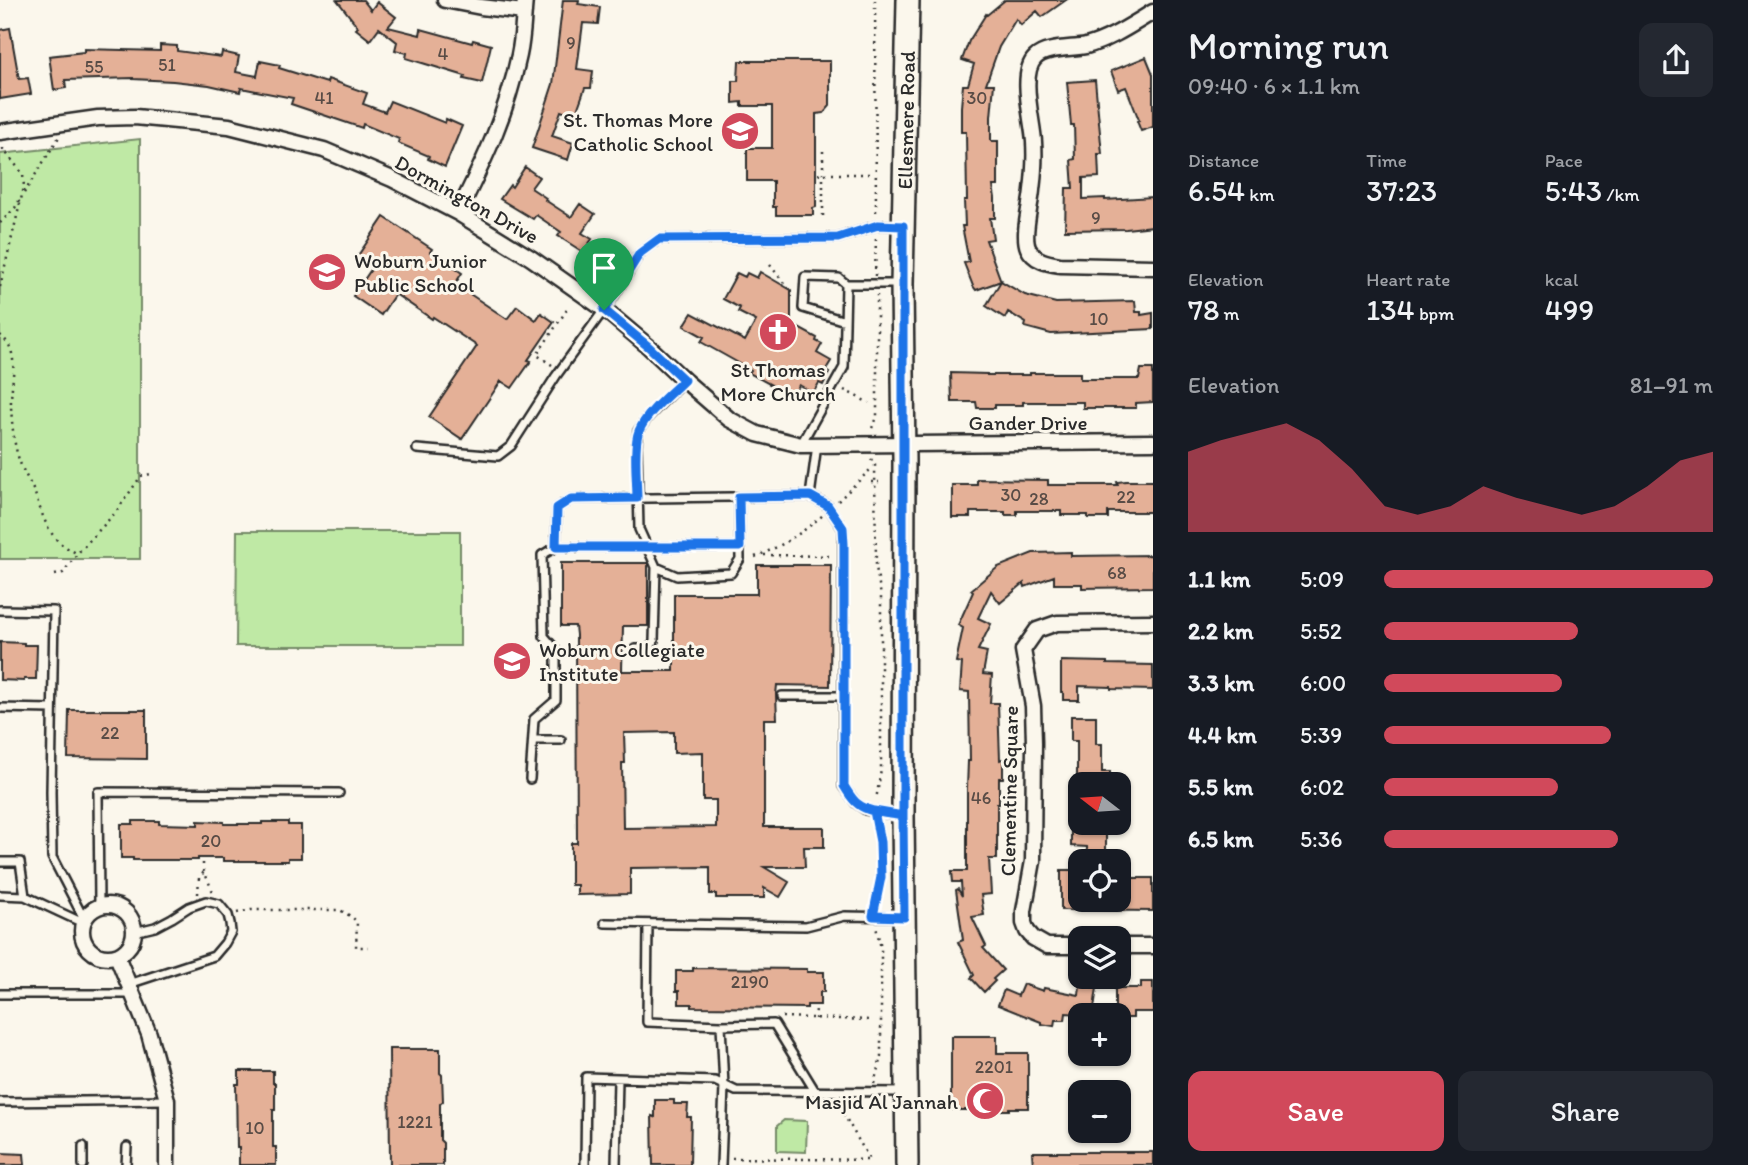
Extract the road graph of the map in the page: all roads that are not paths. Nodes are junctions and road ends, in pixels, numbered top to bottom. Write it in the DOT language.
graph roads {
  1 [pos="445,0"];
  2 [pos="908,0"];
  3 [pos="524,6"];
  4 [pos="1153,12"];
  5 [pos="0,132"];
  6 [pos="458,213"];
  7 [pos="903,226"];
  8 [pos="1153,267"];
  9 [pos="846,284"];
  10 [pos="902,284"];
  11 [pos="604,310"];
  12 [pos="845,321"];
  13 [pos="684,380"];
  14 [pos="1153,442"];
  15 [pos="904,443"];
  16 [pos="817,444"];
  17 [pos="801,445"];
  18 [pos="417,449"];
  19 [pos="810,496"];
  20 [pos="739,497"];
  21 [pos="637,498"];
  22 [pos="556,547"];
  23 [pos="740,547"];
  24 [pos="647,548"];
  25 [pos="656,567"];
  26 [pos="0,610"];
  27 [pos="1153,622"];
  28 [pos="635,649"];
  29 [pos="782,696"];
  30 [pos="844,696"];
  31 [pos="0,708"];
  32 [pos="52,709"];
  33 [pos="533,740"];
  34 [pos="561,740"];
  35 [pos="530,779"];
  36 [pos="339,793"];
  37 [pos="903,816"];
  38 [pos="0,862"];
  39 [pos="0,895"];
  40 [pos="24,897"];
  41 [pos="99,905"];
  42 [pos="904,917"];
  43 [pos="84,921"];
  44 [pos="606,923"];
  45 [pos="648,924"];
  46 [pos="135,932"];
  47 [pos="1068,946"];
  48 [pos="1131,946"];
  49 [pos="1153,946"];
  50 [pos="117,956"];
  51 [pos="131,989"];
  52 [pos="0,995"];
  53 [pos="722,1025"];
  54 [pos="618,1079"];
  55 [pos="724,1086"];
  56 [pos="815,1091"];
  57 [pos="906,1093"];
  58 [pos="167,1100"];
  59 [pos="0,1102"];
  60 [pos="83,1146"];
  61 [pos="127,1147"];
  62 [pos="721,1161"];
  63 [pos="83,1165"];
  64 [pos="126,1165"];
  65 [pos="167,1165"];
  66 [pos="584,1165"];
  67 [pos="617,1165"];
  68 [pos="907,1165"];
  1 -- 3 [label="street"];
  2 -- 7 [label="main road, Ellesmere Road"];
  3 -- 6 [label="street"];
  4 -- 8 [label="street"];
  5 -- 6 [label="street, Dormington Drive"];
  6 -- 11 [label="street, Dormington Drive"];
  7 -- 10 [label="main road, Ellesmere Road"];
  7 -- 11 [label="lane"];
  9 -- 10 [label="lane"];
  9 -- 12 [label="lane"];
  9 -- 12 [label="lane"];
  10 -- 15 [label="main road, Ellesmere Road"];
  11 -- 13 [label="street, Dormington Drive"];
  11 -- 18 [label="lane"];
  12 -- 17 [label="lane"];
  13 -- 17 [label="street, Dormington Drive"];
  13 -- 21 [label="lane"];
  14 -- 15 [label="street, Gander Drive"];
  15 -- 16 [label="street, Dormington Drive"];
  15 -- 37 [label="main road, Ellesmere Road"];
  16 -- 17 [label="street, Dormington Drive"];
  16 -- 19 [label="lane"];
  19 -- 20 [label="lane"];
  19 -- 30 [label="lane"];
  20 -- 21 [label="lane"];
  20 -- 23 [label="lane"];
  21 -- 22 [label="lane"];
  21 -- 24 [label="lane"];
  22 -- 24 [label="lane"];
  22 -- 33 [label="lane"];
  23 -- 24 [label="lane"];
  23 -- 25 [label="lane"];
  24 -- 25 [label="lane"];
  25 -- 28 [label="lane"];
  26 -- 32 [label="lane"];
  27 -- 47 [label="street, Clementine Square"];
  29 -- 30 [label="lane"];
  30 -- 37 [label="lane"];
  31 -- 32 [label="lane"];
  32 -- 43 [label="lane"];
  33 -- 34 [label="lane"];
  33 -- 35 [label="lane"];
  36 -- 41 [label="lane"];
  37 -- 42 [label="main road, Ellesmere Road"];
  38 -- 40 [label="lane"];
  39 -- 40 [label="lane"];
  40 -- 43 [label="lane"];
  41 -- 43 [label="street"];
  41 -- 46 [label="street"];
  42 -- 45 [label="lane"];
  42 -- 57 [label="main road, Ellesmere Road"];
  43 -- 50 [label="street"];
  44 -- 45 [label="lane"];
  45 -- 53 [label="lane"];
  46 -- 50 [label="street"];
  46 -- 51 [label="lane"];
  48 -- 49 [label="street"];
  50 -- 51 [label="street"];
  51 -- 52 [label="lane"];
  51 -- 58 [label="street"];
  53 -- 55 [label="lane"];
  53 -- 56 [label="lane"];
  54 -- 55 [label="lane"];
  54 -- 66 [label="lane"];
  54 -- 67 [label="lane"];
  55 -- 56 [label="lane"];
  55 -- 62 [label="lane"];
  56 -- 57 [label="lane"];
  57 -- 68 [label="main road, Ellesmere Road"];
  58 -- 59 [label="lane"];
  58 -- 65 [label="street"];
  60 -- 63 [label="lane"];
  61 -- 64 [label="lane"];
}
